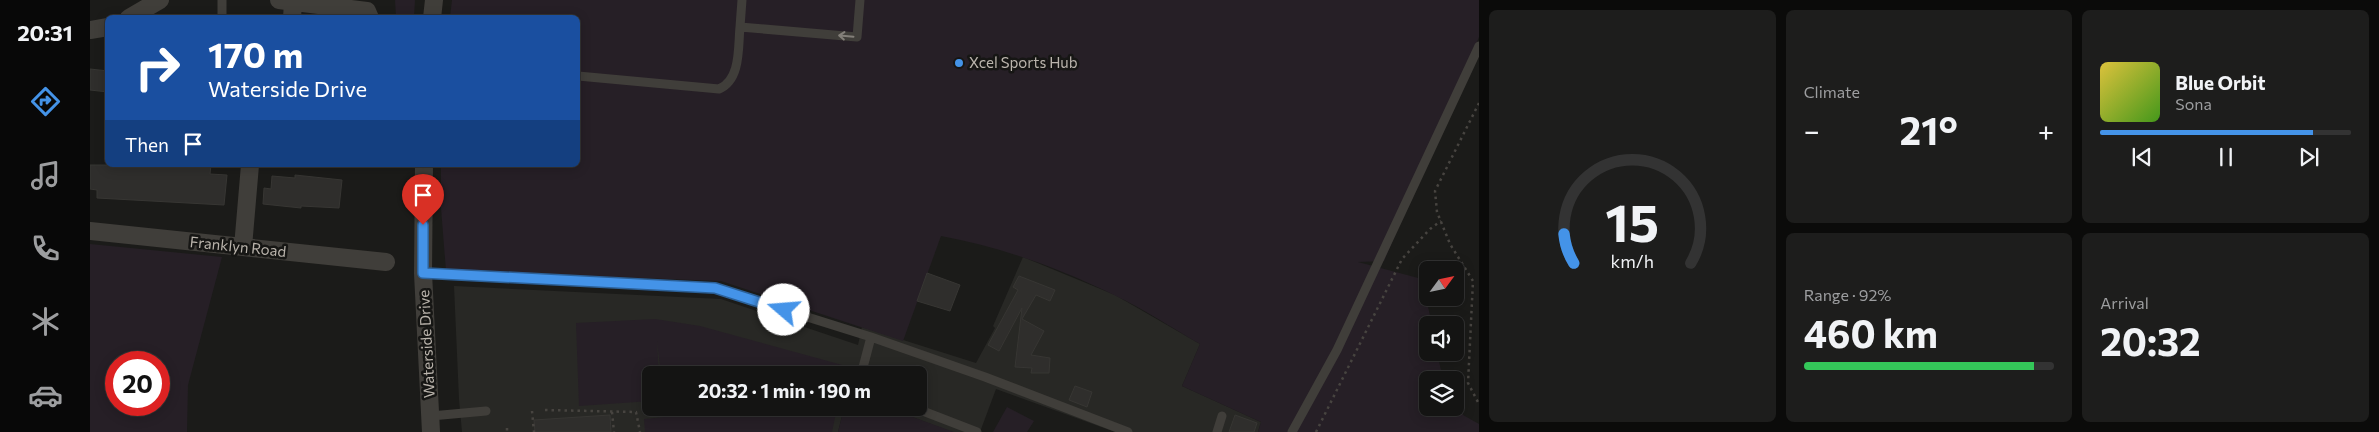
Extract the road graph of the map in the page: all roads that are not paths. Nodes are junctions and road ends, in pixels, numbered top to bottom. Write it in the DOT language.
graph roads {
  1 [pos="160,0"];
  2 [pos="222,0"];
  3 [pos="434,0"];
  4 [pos="742,0"];
  5 [pos="860,0"];
  6 [pos="288,6"];
  7 [pos="134,15"];
  8 [pos="222,15"];
  9 [pos="369,15"];
  10 [pos="432,15"];
  11 [pos="740,27"];
  12 [pos="105,28"];
  13 [pos="90,30"];
  14 [pos="1479,46"];
  15 [pos="580,76"];
  16 [pos="250,167"];
  17 [pos="424,167"];
  18 [pos="90,231"];
  19 [pos="243,247"];
  20 [pos="386,262"];
  21 [pos="423,273"];
  22 [pos="871,337"];
  23 [pos="864,366"];
  24 [pos="486,412"];
  25 [pos="927,413"];
  26 [pos="1222,416"];
  27 [pos="431,424"];
  28 [pos="977,432"];
  29 [pos="1128,432"];
  30 [pos="1217,432"];
  31 [pos="1292,432"];
  1 -- 7 [label="street"];
  2 -- 8 [label="lane"];
  3 -- 10 [label="street"];
  4 -- 11 [label="lane"];
  5 -- 11 [label="lane, one-way"];
  6 -- 9 [label="street"];
  11 -- 15 [label="lane"];
  12 -- 13 [label="street"];
  14 -- 31 [label="lane"];
  16 -- 19 [label="street"];
  17 -- 21 [label="street, Waterside Drive"];
  18 -- 19 [label="street, Franklyn Road"];
  19 -- 20 [label="street, Franklyn Road"];
  21 -- 22 [label="lane"];
  21 -- 27 [label="street, Waterside Drive"];
  22 -- 23 [label="lane"];
  22 -- 29 [label="lane"];
  24 -- 27 [label="lane"];
  25 -- 28 [label="lane"];
  26 -- 30 [label="lane"];
}
